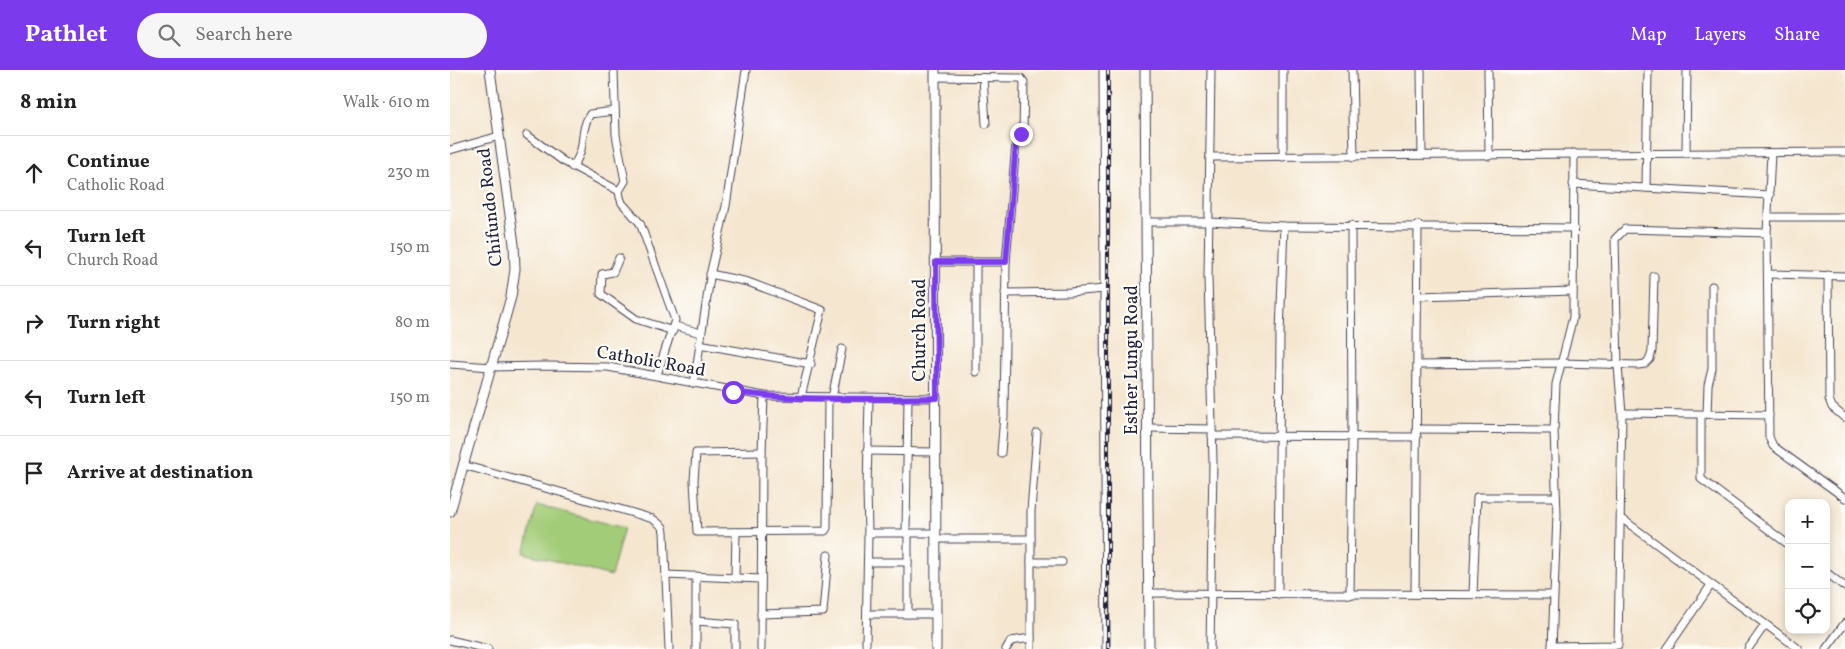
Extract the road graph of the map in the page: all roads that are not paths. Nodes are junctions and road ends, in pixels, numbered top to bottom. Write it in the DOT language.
graph roads {
  1 [pos="490,70"];
  2 [pos="614,70"];
  3 [pos="746,70"];
  4 [pos="1103,70"];
  5 [pos="1145,70"];
  6 [pos="1212,70"];
  7 [pos="1283,70"];
  8 [pos="1352,70"];
  9 [pos="1421,70"];
  10 [pos="1488,70"];
  11 [pos="1648,70"];
  12 [pos="1687,70"];
  13 [pos="935,74"];
  14 [pos="983,78"];
  15 [pos="615,111"];
  16 [pos="986,124"];
  17 [pos="528,135"];
  18 [pos="499,136"];
  19 [pos="450,150"];
  20 [pos="1645,152"];
  21 [pos="1686,152"];
  22 [pos="1845,152"];
  23 [pos="1574,153"];
  24 [pos="1771,153"];
  25 [pos="1422,155"];
  26 [pos="1211,156"];
  27 [pos="1489,156"];
  28 [pos="1283,157"];
  29 [pos="1354,157"];
  30 [pos="572,167"];
  31 [pos="1574,184"];
  32 [pos="1646,188"];
  33 [pos="619,191"];
  34 [pos="1770,195"];
  35 [pos="1770,217"];
  36 [pos="1845,217"];
  37 [pos="1147,222"];
  38 [pos="1210,222"];
  39 [pos="1351,225"];
  40 [pos="1418,225"];
  41 [pos="1284,226"];
  42 [pos="1574,228"];
  43 [pos="1767,233"];
  44 [pos="619,258"];
  45 [pos="936,262"];
  46 [pos="976,262"];
  47 [pos="1006,262"];
  48 [pos="710,274"];
  49 [pos="1768,274"];
  50 [pos="1828,275"];
  51 [pos="1654,276"];
  52 [pos="1845,276"];
  53 [pos="1712,286"];
  54 [pos="1104,289"];
  55 [pos="1573,291"];
  56 [pos="1005,293"];
  57 [pos="1419,296"];
  58 [pos="674,328"];
  59 [pos="701,334"];
  60 [pos="699,344"];
  61 [pos="842,349"];
  62 [pos="1560,363"];
  63 [pos="450,364"];
  64 [pos="810,364"];
  65 [pos="1418,365"];
  66 [pos="1618,366"];
  67 [pos="491,368"];
  68 [pos="976,372"];
  69 [pos="657,375"];
  70 [pos="694,384"];
  71 [pos="764,396"];
  72 [pos="801,397"];
  73 [pos="830,398"];
  74 [pos="869,398"];
  75 [pos="908,398"];
  76 [pos="937,398"];
  77 [pos="1622,413"];
  78 [pos="1704,415"];
  79 [pos="1769,415"];
  80 [pos="1845,418"];
  81 [pos="1149,428"];
  82 [pos="1554,430"];
  83 [pos="1212,432"];
  84 [pos="1037,433"];
  85 [pos="1417,433"];
  86 [pos="1280,436"];
  87 [pos="1352,437"];
  88 [pos="867,451"];
  89 [pos="908,451"];
  90 [pos="762,452"];
  91 [pos="936,452"];
  92 [pos="1001,453"];
  93 [pos="463,466"];
  94 [pos="1556,497"];
  95 [pos="1845,498"];
  96 [pos="450,512"];
  97 [pos="1621,518"];
  98 [pos="736,532"];
  99 [pos="762,532"];
  100 [pos="868,533"];
  101 [pos="907,533"];
  102 [pos="936,536"];
  103 [pos="1031,539"];
  104 [pos="1788,544"];
  105 [pos="828,554"];
  106 [pos="868,562"];
  107 [pos="908,562"];
  108 [pos="1030,562"];
  109 [pos="1062,562"];
  110 [pos="666,575"];
  111 [pos="1830,575"];
  112 [pos="696,576"];
  113 [pos="735,578"];
  114 [pos="761,579"];
  115 [pos="1711,585"];
  116 [pos="1845,587"];
  117 [pos="1150,593"];
  118 [pos="1210,593"];
  119 [pos="1278,594"];
  120 [pos="1415,594"];
  121 [pos="1472,594"];
  122 [pos="1350,595"];
  123 [pos="1552,595"];
  124 [pos="761,614"];
  125 [pos="867,614"];
  126 [pos="908,614"];
  127 [pos="936,614"];
  128 [pos="696,621"];
  129 [pos="1845,623"];
  130 [pos="1765,625"];
  131 [pos="1030,638"];
  132 [pos="450,640"];
  133 [pos="866,644"];
  134 [pos="465,646"];
  135 [pos="1552,648"];
  136 [pos="1618,648"];
  137 [pos="488,649"];
  138 [pos="669,649"];
  139 [pos="696,649"];
  140 [pos="736,649"];
  141 [pos="761,649"];
  142 [pos="936,649"];
  143 [pos="1006,649"];
  144 [pos="1030,649"];
  145 [pos="1106,649"];
  146 [pos="1149,649"];
  147 [pos="1210,649"];
  148 [pos="1667,649"];
  149 [pos="1748,649"];
  150 [pos="1799,649"];
  151 [pos="1826,649"];
  1 -- 18 [label="street, Chifundo Road"];
  2 -- 15 [label="street"];
  3 -- 48 [label="street"];
  4 -- 54 [label="street"];
  5 -- 37 [label="street, Esther Lungu Road"];
  6 -- 26 [label="street"];
  7 -- 28 [label="street"];
  8 -- 29 [label="street"];
  9 -- 25 [label="street"];
  10 -- 27 [label="street"];
  11 -- 20 [label="street"];
  12 -- 21 [label="street"];
  13 -- 14 [label="street"];
  13 -- 45 [label="street, Church Road"];
  14 -- 16 [label="street"];
  14 -- 47 [label="street"];
  15 -- 30 [label="street"];
  15 -- 33 [label="street"];
  17 -- 30 [label="street"];
  18 -- 19 [label="street"];
  18 -- 67 [label="street, Chifundo Road"];
  20 -- 21 [label="street"];
  20 -- 23 [label="street"];
  20 -- 32 [label="street"];
  21 -- 24 [label="street"];
  22 -- 24 [label="street"];
  23 -- 27 [label="street"];
  23 -- 31 [label="street"];
  24 -- 34 [label="street"];
  25 -- 27 [label="street"];
  25 -- 29 [label="street"];
  26 -- 28 [label="street"];
  26 -- 38 [label="street"];
  28 -- 29 [label="street"];
  30 -- 33 [label="street"];
  31 -- 32 [label="street"];
  31 -- 42 [label="street"];
  32 -- 34 [label="street"];
  33 -- 58 [label="street"];
  34 -- 35 [label="street"];
  35 -- 36 [label="street"];
  35 -- 43 [label="street"];
  37 -- 38 [label="street"];
  37 -- 81 [label="street, Esther Lungu Road"];
  38 -- 41 [label="street"];
  38 -- 83 [label="street"];
  39 -- 40 [label="street"];
  39 -- 41 [label="street"];
  39 -- 87 [label="street"];
  40 -- 42 [label="street"];
  40 -- 57 [label="street"];
  41 -- 86 [label="street"];
  42 -- 55 [label="street"];
  43 -- 49 [label="street"];
  43 -- 66 [label="street"];
  44 -- 58 [label="street"];
  45 -- 46 [label="street"];
  45 -- 76 [label="street, Church Road"];
  46 -- 47 [label="street"];
  46 -- 68 [label="street"];
  47 -- 56 [label="street"];
  48 -- 59 [label="street"];
  48 -- 64 [label="street"];
  49 -- 50 [label="street"];
  49 -- 79 [label="street"];
  50 -- 52 [label="street"];
  50 -- 80 [label="street"];
  51 -- 66 [label="street"];
  53 -- 78 [label="street"];
  54 -- 56 [label="street"];
  54 -- 145 [label="street"];
  55 -- 57 [label="street"];
  55 -- 62 [label="street"];
  56 -- 92 [label="street"];
  57 -- 65 [label="street"];
  58 -- 59 [label="street"];
  58 -- 69 [label="street"];
  59 -- 60 [label="street"];
  60 -- 64 [label="street"];
  60 -- 70 [label="street"];
  61 -- 73 [label="street"];
  62 -- 65 [label="street"];
  62 -- 66 [label="street"];
  62 -- 82 [label="street"];
  63 -- 67 [label="street, Catholic Road"];
  64 -- 72 [label="street"];
  65 -- 85 [label="street"];
  66 -- 77 [label="street"];
  67 -- 69 [label="street, Catholic Road"];
  67 -- 93 [label="street, Chifundo Road"];
  69 -- 70 [label="street, Catholic Road"];
  70 -- 71 [label="street, Catholic Road"];
  71 -- 72 [label="street, Catholic Road"];
  71 -- 90 [label="street"];
  72 -- 73 [label="street, Catholic Road"];
  73 -- 74 [label="street, Catholic Road"];
  73 -- 99 [label="street"];
  74 -- 75 [label="street, Catholic Road"];
  74 -- 88 [label="street"];
  75 -- 76 [label="street, Catholic Road"];
  75 -- 89 [label="street"];
  76 -- 91 [label="street, Church Road"];
  77 -- 78 [label="street"];
  77 -- 97 [label="street"];
  78 -- 79 [label="street"];
  78 -- 104 [label="street"];
  79 -- 95 [label="street"];
  81 -- 83 [label="street"];
  81 -- 117 [label="street, Esther Lungu Road"];
  82 -- 85 [label="street"];
  82 -- 94 [label="street"];
  83 -- 86 [label="street"];
  83 -- 118 [label="street"];
  84 -- 103 [label="street"];
  85 -- 87 [label="street"];
  85 -- 120 [label="street"];
  86 -- 87 [label="street"];
  86 -- 119 [label="street"];
  87 -- 122 [label="street"];
  88 -- 89 [label="street"];
  88 -- 100 [label="street"];
  89 -- 91 [label="street"];
  89 -- 101 [label="street"];
  90 -- 98 [label="street"];
  90 -- 99 [label="street"];
  91 -- 102 [label="street, Church Road"];
  93 -- 96 [label="street, Chifundo Road"];
  93 -- 110 [label="street"];
  94 -- 121 [label="street"];
  94 -- 123 [label="street"];
  97 -- 115 [label="street"];
  97 -- 136 [label="street"];
  98 -- 99 [label="street"];
  98 -- 113 [label="street"];
  99 -- 114 [label="street"];
  100 -- 101 [label="street"];
  100 -- 106 [label="street"];
  101 -- 102 [label="street"];
  101 -- 107 [label="street"];
  102 -- 103 [label="street"];
  102 -- 127 [label="street, Church Road"];
  103 -- 108 [label="street"];
  105 -- 124 [label="street"];
  106 -- 107 [label="street"];
  106 -- 125 [label="street"];
  107 -- 126 [label="street"];
  108 -- 109 [label="street"];
  108 -- 131 [label="street"];
  110 -- 112 [label="street"];
  110 -- 138 [label="street"];
  111 -- 116 [label="street"];
  112 -- 113 [label="street"];
  112 -- 128 [label="street"];
  113 -- 114 [label="street"];
  114 -- 124 [label="street"];
  115 -- 130 [label="street"];
  115 -- 148 [label="street"];
  117 -- 118 [label="street"];
  117 -- 146 [label="street, Esther Lungu Road"];
  118 -- 119 [label="street"];
  118 -- 147 [label="street"];
  119 -- 122 [label="street"];
  120 -- 121 [label="street"];
  120 -- 122 [label="street"];
  121 -- 123 [label="street"];
  123 -- 135 [label="street"];
  124 -- 141 [label="street"];
  125 -- 126 [label="street"];
  125 -- 133 [label="street"];
  126 -- 127 [label="street"];
  127 -- 142 [label="street, Church Road"];
  128 -- 139 [label="street"];
  128 -- 140 [label="street"];
  129 -- 151 [label="street"];
  130 -- 149 [label="street"];
  130 -- 150 [label="street"];
  131 -- 143 [label="street"];
  131 -- 144 [label="street"];
  132 -- 134 [label="street"];
  134 -- 137 [label="street"];
  135 -- 136 [label="street"];
}
